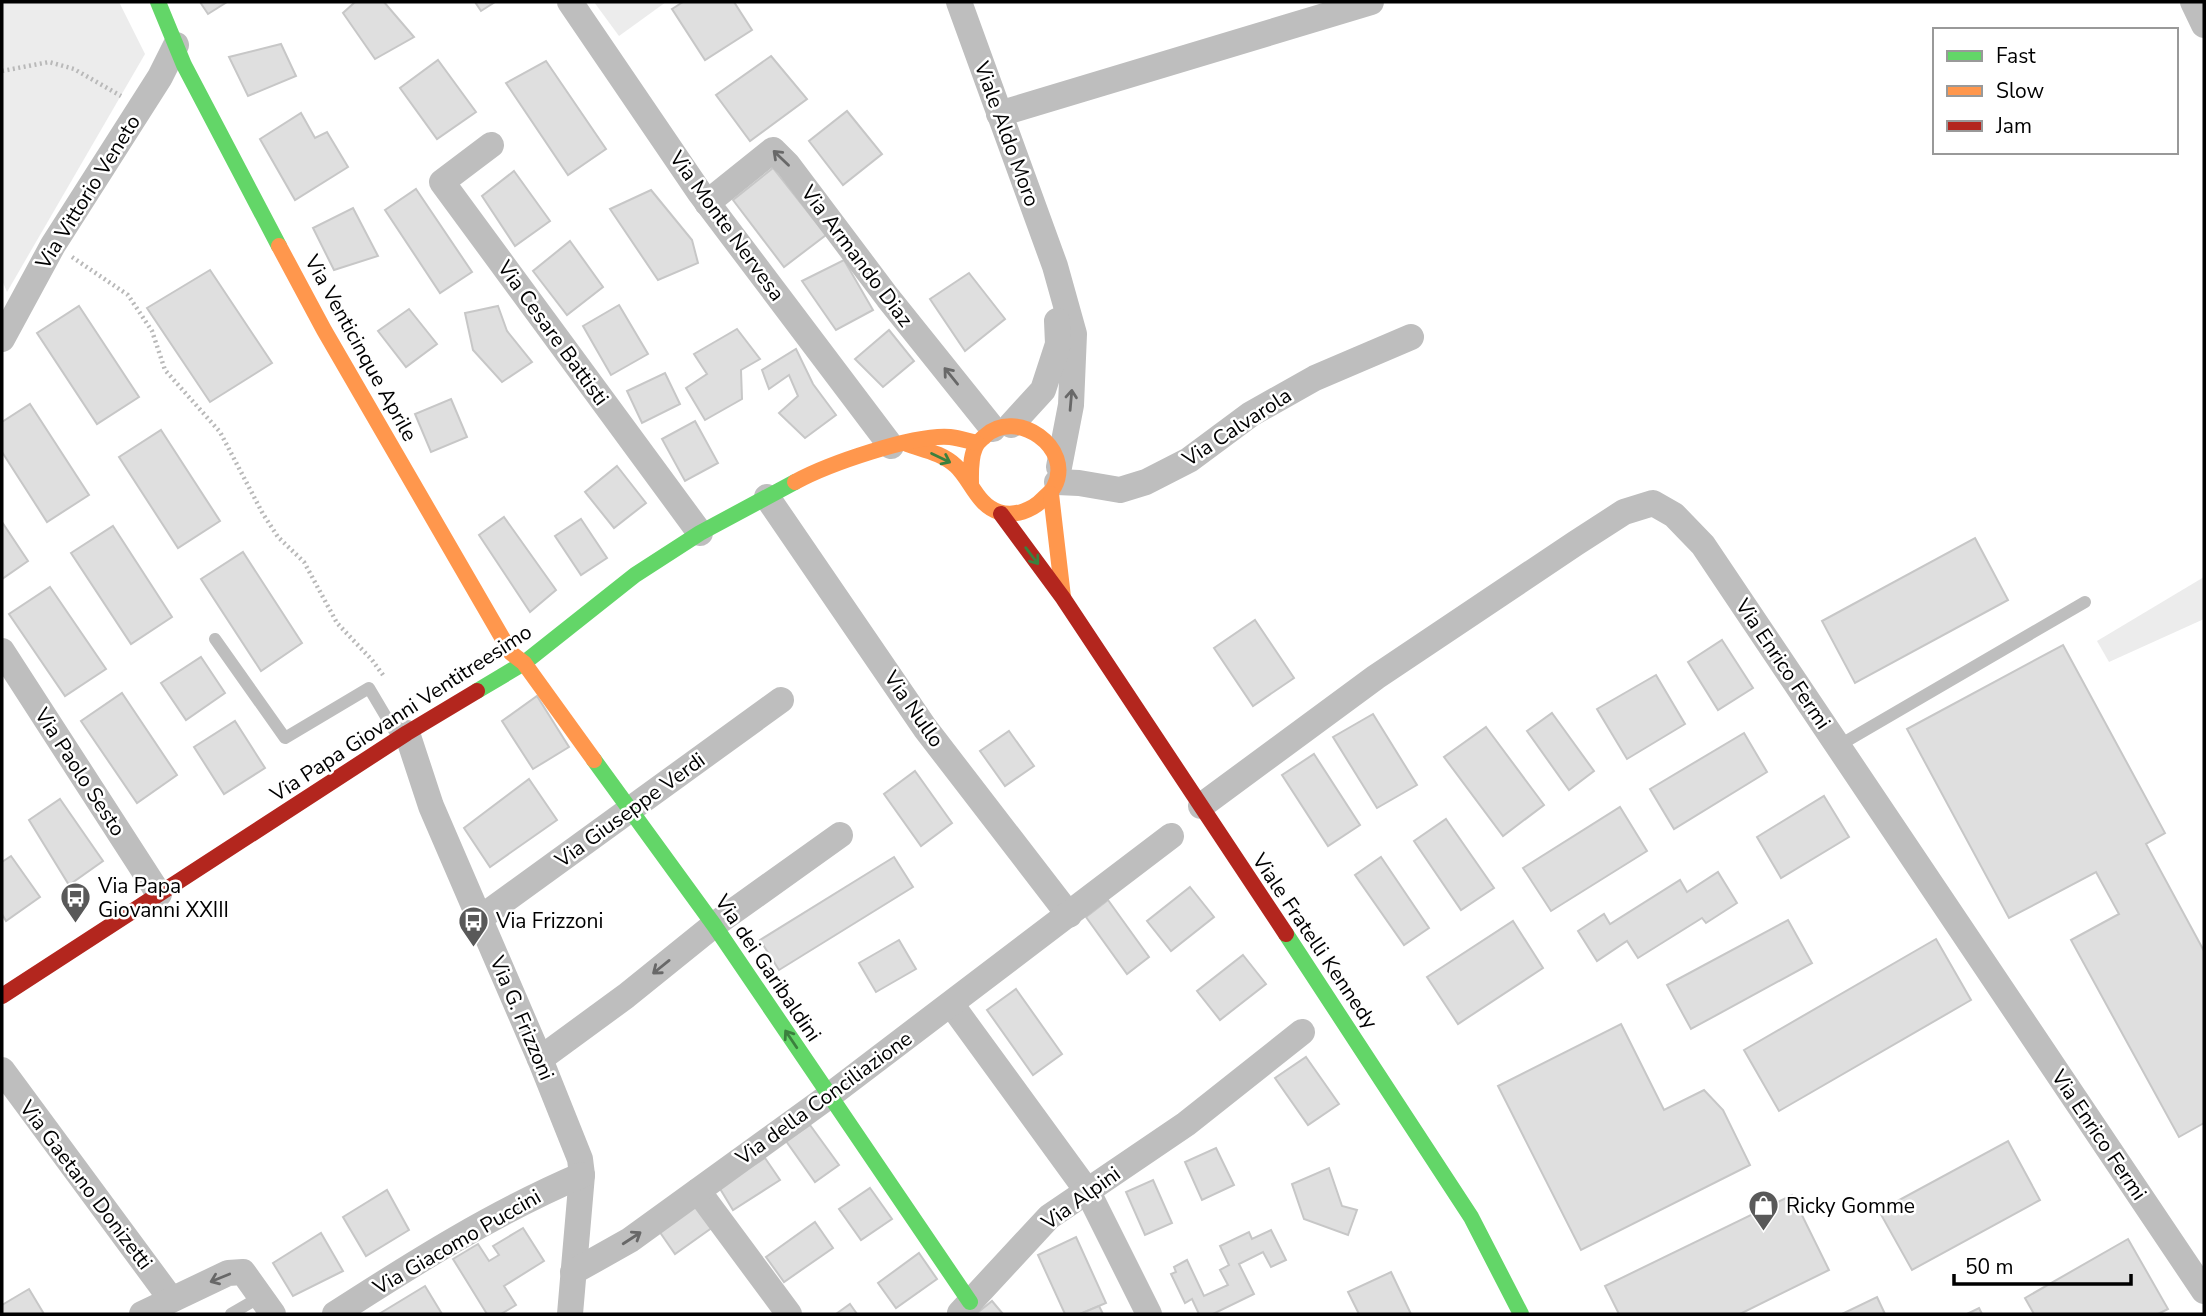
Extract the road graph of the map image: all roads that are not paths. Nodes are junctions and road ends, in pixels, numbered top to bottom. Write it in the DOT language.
graph roads {
  1 [pos="158,2"];
  2 [pos="570,2"];
  3 [pos="959,2"];
  4 [pos="1371,2"];
  5 [pos="2193,2"];
  6 [pos="2204,25"];
  7 [pos="176,45"];
  8 [pos="999,114"];
  9 [pos="491,145"];
  10 [pos="708,203"];
  11 [pos="1055,266"];
  12 [pos="1411,337"];
  13 [pos="2,340"];
  14 [pos="994,432"];
  15 [pos="897,444"];
  16 [pos="1056,481"];
  17 [pos="971,485"];
  18 [pos="767,497"];
  19 [pos="1000,514"];
  20 [pos="700,533"];
  21 [pos="1063,598"];
  22 [pos="2085,602"];
  23 [pos="215,639"];
  24 [pos="2,651"];
  25 [pos="524,663"];
  26 [pos="781,700"];
  27 [pos="403,735"];
  28 [pos="1838,746"];
  29 [pos="1200,806"];
  30 [pos="631,810"];
  31 [pos="840,835"];
  32 [pos="1171,836"];
  33 [pos="159,894"];
  34 [pos="1069,915"];
  35 [pos="479,919"];
  36 [pos="714,925"];
  37 [pos="2,996"];
  38 [pos="951,1004"];
  39 [pos="1302,1032"];
  40 [pos="540,1059"];
  41 [pos="2,1070"];
  42 [pos="828,1096"];
  43 [pos="582,1175"];
  44 [pos="698,1191"];
  45 [pos="1088,1192"];
  46 [pos="573,1272"];
  47 [pos="2204,1291"];
  48 [pos="171,1299"];
  49 [pos="267,1306"];
  50 [pos="965,1308"];
  51 [pos="142,1314"];
  52 [pos="231,1314"];
  53 [pos="335,1314"];
  54 [pos="570,1314"];
  55 [pos="789,1314"];
  56 [pos="1149,1314"];
  57 [pos="1521,1314"];
  1 -- 7 [label="street, Via Venticinque Aprile"];
  2 -- 10 [label="street, Via Monte Nervesa"];
  3 -- 8 [label="street, Viale Aldo Moro"];
  4 -- 8 [label="street"];
  5 -- 6 [label="street"];
  7 -- 13 [label="street, Via Vittorio Veneto"];
  7 -- 25 [label="street, Via Venticinque Aprile"];
  8 -- 11 [label="street, Viale Aldo Moro"];
  9 -- 20 [label="street, Via Cesare Battisti"];
  14 -- 10 [label="street, Via Armando Diaz, one-way"];
  10 -- 15 [label="street, Via Monte Nervesa"];
  11 -- 14 [label="street, Viale Aldo Moro"];
  16 -- 11 [label="street, Viale Aldo Moro, one-way"];
  12 -- 16 [label="street, Via Calvarola"];
  14 -- 15 [label="street, Via Papa Giovanni Ventitreesimo"];
  14 -- 16 [label="street"];
  14 -- 17 [label="street"];
  15 -- 17 [label="street, one-way"];
  15 -- 18 [label="street, Via Papa Giovanni Ventitreesimo"];
  16 -- 19 [label="street"];
  16 -- 21 [label="street, Viale Fratelli Kennedy"];
  17 -- 19 [label="street"];
  18 -- 20 [label="street, Via Papa Giovanni Ventitreesimo"];
  18 -- 34 [label="street, Via Nullo"];
  19 -- 21 [label="street, Viale Fratelli Kennedy, one-way"];
  20 -- 25 [label="street, Via Papa Giovanni Ventitreesimo"];
  21 -- 29 [label="street, Viale Fratelli Kennedy"];
  22 -- 28 [label="lane"];
  23 -- 27 [label="lane"];
  24 -- 33 [label="street, Via Paolo Sesto"];
  25 -- 27 [label="street, Via Papa Giovanni Ventitreesimo"];
  25 -- 30 [label="street, Via dei Garibaldini"];
  26 -- 30 [label="street, Via Giuseppe Verdi"];
  27 -- 33 [label="street, Via Papa Giovanni Ventitreesimo"];
  27 -- 35 [label="street, Via G. Frizzoni"];
  28 -- 29 [label="street, Via Enrico Fermi"];
  28 -- 47 [label="street, Via Enrico Fermi"];
  29 -- 57 [label="street, Viale Fratelli Kennedy"];
  30 -- 35 [label="street, Via Giuseppe Verdi"];
  30 -- 36 [label="street, Via dei Garibaldini"];
  31 -- 36 [label="street"];
  32 -- 34 [label="street, Via della Conciliazione"];
  33 -- 37 [label="street, Via Papa Giovanni Ventitreesimo"];
  34 -- 38 [label="street, Via della Conciliazione"];
  35 -- 40 [label="street, Via G. Frizzoni"];
  36 -- 40 [label="street, one-way"];
  42 -- 36 [label="street, Via dei Garibaldini, one-way"];
  38 -- 42 [label="street, Via della Conciliazione"];
  38 -- 45 [label="street"];
  39 -- 45 [label="street, Via Alpini"];
  40 -- 43 [label="street, Via G. Frizzoni"];
  41 -- 48 [label="street, Via Gaetano Donizetti"];
  42 -- 44 [label="street, Via della Conciliazione"];
  42 -- 50 [label="street, Via dei Garibaldini"];
  43 -- 46 [label="street, Via G. Frizzoni"];
  43 -- 53 [label="street, Via Giacomo Puccini"];
  46 -- 44 [label="street, Via della Conciliazione, one-way"];
  44 -- 55 [label="street"];
  45 -- 50 [label="street, Via Alpini"];
  45 -- 56 [label="street"];
  46 -- 54 [label="street, Via G. Frizzoni"];
  49 -- 48 [label="street, one-way"];
  48 -- 51 [label="street"];
  49 -- 52 [label="lane"];
}
